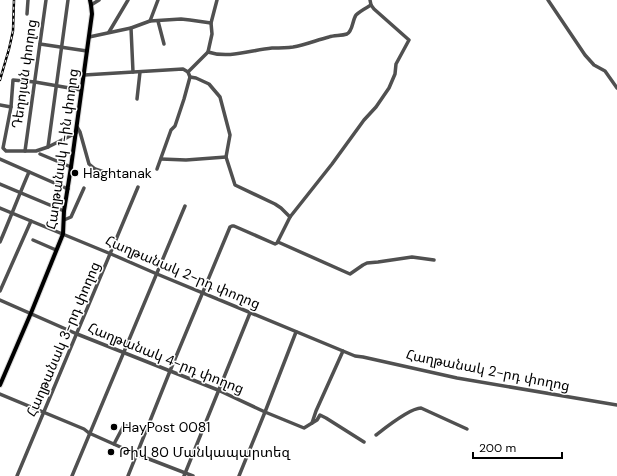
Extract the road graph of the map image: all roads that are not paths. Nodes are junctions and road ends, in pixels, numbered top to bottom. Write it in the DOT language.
graph roads {
  1 [pos="28,0"];
  2 [pos="46,0"];
  3 [pos="68,0"];
  4 [pos="99,0"];
  5 [pos="128,0"];
  6 [pos="158,0"];
  7 [pos="216,0"];
  8 [pos="370,0"];
  9 [pos="548,0"];
  10 [pos="90,2"];
  11 [pos="372,5"];
  12 [pos="27,14"];
  13 [pos="150,21"];
  14 [pos="158,21"];
  15 [pos="211,23"];
  16 [pos="131,28"];
  17 [pos="109,32"];
  18 [pos="89,37"];
  19 [pos="40,44"];
  20 [pos="164,44"];
  21 [pos="61,47"];
  22 [pos="87,52"];
  23 [pos="208,52"];
  24 [pos="133,72"];
  25 [pos="140,72"];
  26 [pos="188,72"];
  27 [pos="84,75"];
  28 [pos="190,77"];
  29 [pos="35,82"];
  30 [pos="56,86"];
  31 [pos="617,88"];
  32 [pos="82,90"];
  33 [pos="137,98"];
  34 [pos="0,105"];
  35 [pos="11,107"];
  36 [pos="77,127"];
  37 [pos="76,133"];
  38 [pos="48,147"];
  39 [pos="25,151"];
  40 [pos="40,154"];
  41 [pos="226,157"];
  42 [pos="0,159"];
  43 [pos="161,159"];
  44 [pos="72,167"];
  45 [pos="157,169"];
  46 [pos="29,172"];
  47 [pos="110,174"];
  48 [pos="0,184"];
  49 [pos="84,188"];
  50 [pos="138,188"];
  51 [pos="68,189"];
  52 [pos="20,191"];
  53 [pos="185,206"];
  54 [pos="0,208"];
  55 [pos="64,211"];
  56 [pos="13,213"];
  57 [pos="290,217"];
  58 [pos="64,220"];
  59 [pos="31,221"];
  60 [pos="63,234"];
  61 [pos="33,240"];
  62 [pos="0,242"];
  63 [pos="277,243"];
  64 [pos="56,250"];
  65 [pos="111,254"];
  66 [pos="434,260"];
  67 [pos="157,274"];
  68 [pos="0,291"];
  69 [pos="203,293"];
  70 [pos="0,300"];
  71 [pos="250,312"];
  72 [pos="31,313"];
  73 [pos="296,332"];
  74 [pos="78,334"];
  75 [pos="343,351"];
  76 [pos="123,352"];
  77 [pos="170,371"];
  78 [pos="0,385"];
  79 [pos="218,390"];
  80 [pos="0,394"];
  81 [pos="617,405"];
  82 [pos="265,412"];
  83 [pos="43,413"];
  84 [pos="312,423"];
  85 [pos="129,427"];
  86 [pos="467,429"];
  87 [pos="89,433"];
  88 [pos="376,435"];
  89 [pos="364,442"];
  90 [pos="114,444"];
  91 [pos="136,454"];
  92 [pos="185,474"];
  93 [pos="17,476"];
  94 [pos="72,476"];
  95 [pos="128,476"];
  96 [pos="193,476"];
  97 [pos="239,476"];
  1 -- 12 [label="street"];
  2 -- 19 [label="street, Դեղոյան փողոց"];
  3 -- 21 [label="street"];
  4 -- 10 [label="street"];
  5 -- 17 [label="street"];
  6 -- 13 [label="street"];
  7 -- 15 [label="street"];
  8 -- 11 [label="street"];
  9 -- 31 [label="street"];
  10 -- 18 [label="main road, Հաղթանակ 1-ին փողոց"];
  11 -- 23 [label="street"];
  11 -- 57 [label="street"];
  13 -- 14 [label="street"];
  13 -- 16 [label="street"];
  14 -- 15 [label="street"];
  14 -- 20 [label="street"];
  15 -- 23 [label="street"];
  16 -- 17 [label="street"];
  16 -- 24 [label="street"];
  17 -- 18 [label="street"];
  18 -- 22 [label="main road, Հաղթանակ 1-ին փողոց"];
  19 -- 21 [label="street"];
  19 -- 29 [label="street, Դեղոյան փողոց"];
  21 -- 22 [label="street"];
  21 -- 30 [label="street"];
  22 -- 27 [label="main road, Հաղթանակ 1-ին փողոց"];
  23 -- 26 [label="street"];
  24 -- 25 [label="street"];
  24 -- 27 [label="street"];
  25 -- 26 [label="street"];
  25 -- 33 [label="street"];
  26 -- 28 [label="street"];
  27 -- 32 [label="main road, Հաղթանակ 1-ին փողոց"];
  28 -- 41 [label="street"];
  28 -- 43 [label="street"];
  29 -- 30 [label="street"];
  29 -- 35 [label="street"];
  29 -- 39 [label="street, Դեղոյան փողոց"];
  30 -- 32 [label="street"];
  30 -- 38 [label="street"];
  32 -- 36 [label="main road, Հաղթանակ 1-ին փողոց"];
  34 -- 35 [label="street"];
  35 -- 39 [label="street"];
  36 -- 37 [label="main road, Հաղթանակ 1-ին փողոց"];
  36 -- 47 [label="street"];
  37 -- 38 [label="street"];
  37 -- 44 [label="main road, Հաղթանակ 1-ին փողոց"];
  38 -- 39 [label="street"];
  40 -- 44 [label="street"];
  41 -- 43 [label="street"];
  41 -- 57 [label="street"];
  42 -- 46 [label="street"];
  43 -- 45 [label="street"];
  44 -- 51 [label="main road, Հաղթանակ 1-ին փողոց"];
  46 -- 51 [label="street"];
  46 -- 52 [label="street"];
  48 -- 52 [label="street"];
  49 -- 58 [label="street"];
  50 -- 65 [label="street, Հաղթանակ 3-րդ փողոց"];
  51 -- 55 [label="main road, Հաղթանակ 1-ին փողոց"];
  52 -- 55 [label="street"];
  52 -- 56 [label="street"];
  53 -- 67 [label="street"];
  54 -- 56 [label="street, Հաղթանակ 2-րդ փողոց"];
  55 -- 58 [label="main road, Հաղթանակ 1-ին փողոց"];
  56 -- 59 [label="street, Հաղթանակ 2-րդ փողոց"];
  56 -- 62 [label="street"];
  57 -- 63 [label="street"];
  58 -- 60 [label="main road, Հաղթանակ 1-ին փողոց"];
  59 -- 60 [label="street, Հաղթանակ 2-րդ փողոց"];
  59 -- 68 [label="street"];
  60 -- 64 [label="main road, Հաղթանակ 1-ին փողոց"];
  60 -- 65 [label="street, Հաղթանակ 2-րդ փողոց"];
  61 -- 64 [label="street"];
  63 -- 66 [label="street"];
  63 -- 69 [label="street"];
  64 -- 72 [label="main road, Հաղթանակ 1-ին փողոց"];
  65 -- 67 [label="street, Հաղթանակ 2-րդ փողոց"];
  65 -- 74 [label="street, Հաղթանակ 3-րդ փողոց"];
  67 -- 69 [label="street, Հաղթանակ 2-րդ փողոց"];
  67 -- 76 [label="street"];
  69 -- 71 [label="street, Հաղթանակ 2-րդ փողոց"];
  69 -- 77 [label="street"];
  70 -- 72 [label="street, Հաղթանակ 4-րդ փողոց"];
  71 -- 73 [label="street, Հաղթանակ 2-րդ փողոց"];
  71 -- 79 [label="street"];
  72 -- 74 [label="street, Հաղթանակ 4-րդ փողոց"];
  72 -- 78 [label="main road, Հաղթանակ 1-ին փողոց"];
  73 -- 75 [label="street, Հաղթանակ 2-րդ փողոց"];
  73 -- 82 [label="street"];
  74 -- 76 [label="street, Հաղթանակ 4-րդ փողոց"];
  74 -- 83 [label="street, Հաղթանակ 3-րդ փողոց"];
  75 -- 81 [label="street, Հաղթանակ 2-րդ փողոց"];
  75 -- 84 [label="street"];
  76 -- 77 [label="street, Հաղթանակ 4-րդ փողոց"];
  76 -- 87 [label="street"];
  77 -- 79 [label="street, Հաղթանակ 4-րդ փողոց"];
  77 -- 91 [label="street"];
  79 -- 82 [label="street, Հաղթանակ 4-րդ փողոց"];
  79 -- 92 [label="street"];
  80 -- 83 [label="street"];
  82 -- 84 [label="street, Հաղթանակ 4-րդ փողոց"];
  82 -- 97 [label="street"];
  83 -- 87 [label="street"];
  83 -- 93 [label="street, Հաղթանակ 3-րդ փողոց"];
  84 -- 89 [label="street"];
  85 -- 90 [label="street"];
  86 -- 88 [label="street"];
  87 -- 90 [label="street"];
  87 -- 94 [label="street"];
  90 -- 91 [label="street"];
  91 -- 92 [label="street"];
  91 -- 95 [label="street"];
  92 -- 96 [label="street"];
}
